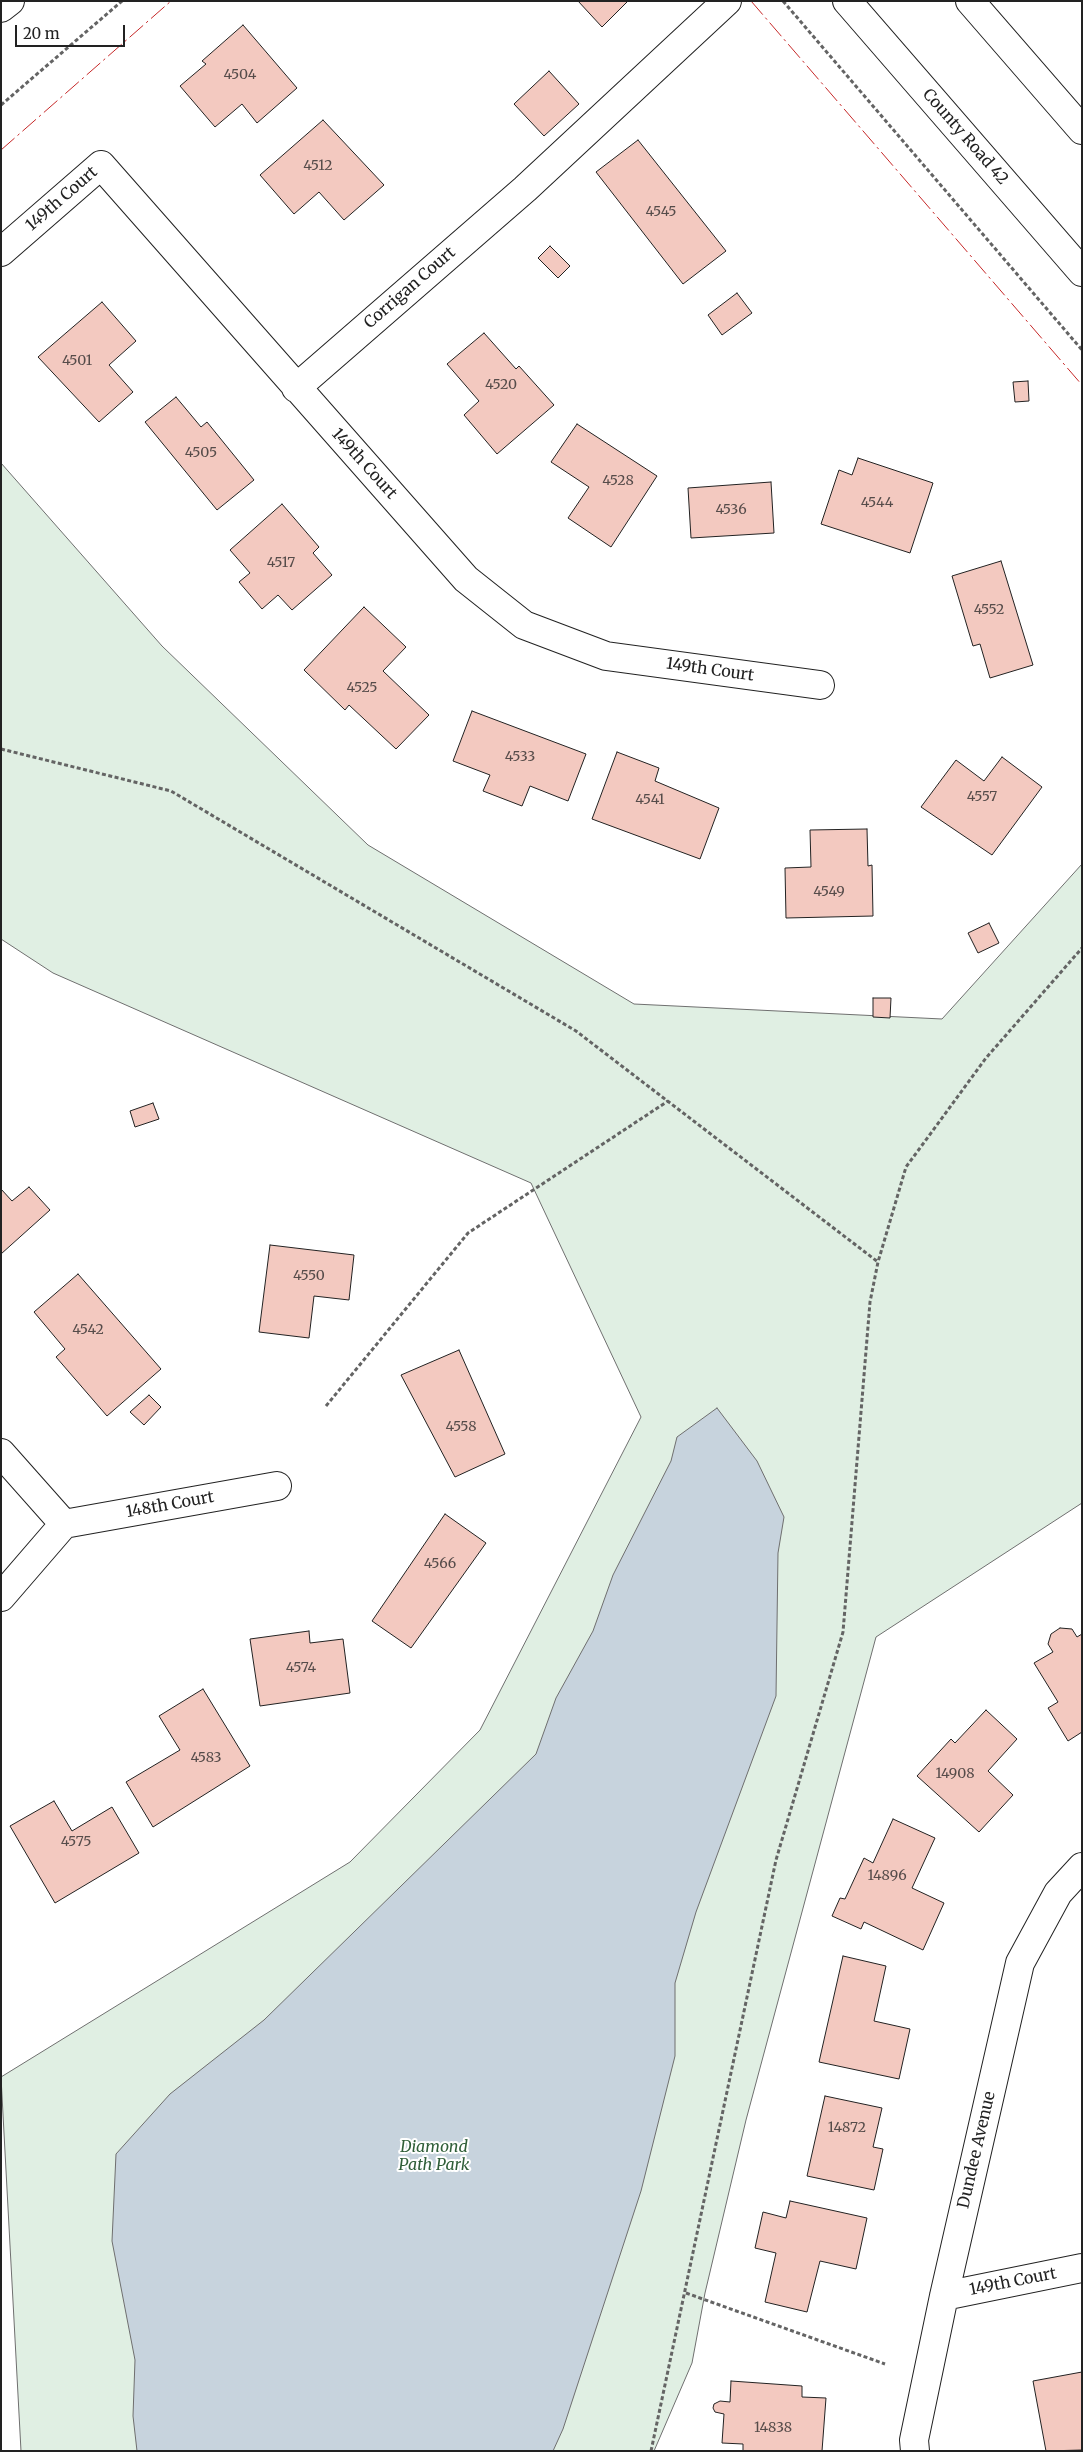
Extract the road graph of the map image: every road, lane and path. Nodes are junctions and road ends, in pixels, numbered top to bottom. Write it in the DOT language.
graph roads {
  1 [pos="10,1"];
  2 [pos="122,1"];
  3 [pos="727,1"];
  4 [pos="783,1"];
  5 [pos="847,1"];
  6 [pos="970,1"];
  7 [pos="1,8"];
  8 [pos="1,105"];
  9 [pos="1082,130"];
  10 [pos="1,252"];
  11 [pos="1082,272"];
  12 [pos="1082,350"];
  13 [pos="296,388"];
  14 [pos="820,685"];
  15 [pos="1,749"];
  16 [pos="1082,948"];
  17 [pos="668,1101"];
  18 [pos="878,1262"];
  19 [pos="326,1406"];
  20 [pos="1,1453"];
  21 [pos="277,1486"];
  22 [pos="64,1524"];
  23 [pos="1,1597"];
  24 [pos="1082,1866"];
  25 [pos="1082,2268"];
  26 [pos="686,2293"];
  27 [pos="944,2296"];
  28 [pos="885,2364"];
  29 [pos="651,2451"];
  30 [pos="915,2451"];
  1 -- 7 [label="main road"];
  2 -- 8 [label="path"];
  3 -- 13 [label="main road, Corrigan Court"];
  4 -- 12 [label="path"];
  5 -- 11 [label="main road, County Road 42"];
  6 -- 9 [label="main road"];
  10 -- 13 [label="main road, 149th Court"];
  13 -- 14 [label="main road, 149th Court"];
  15 -- 17 [label="path"];
  16 -- 18 [label="path"];
  17 -- 18 [label="path"];
  17 -- 19 [label="path"];
  18 -- 26 [label="path"];
  20 -- 22 [label="main road"];
  21 -- 22 [label="main road, 148th Court"];
  22 -- 23 [label="main road"];
  24 -- 27 [label="main road, Dundee Avenue"];
  25 -- 27 [label="main road, 149th Court"];
  26 -- 28 [label="path"];
  26 -- 29 [label="path"];
  27 -- 30 [label="main road, Dundee Avenue"];
}
